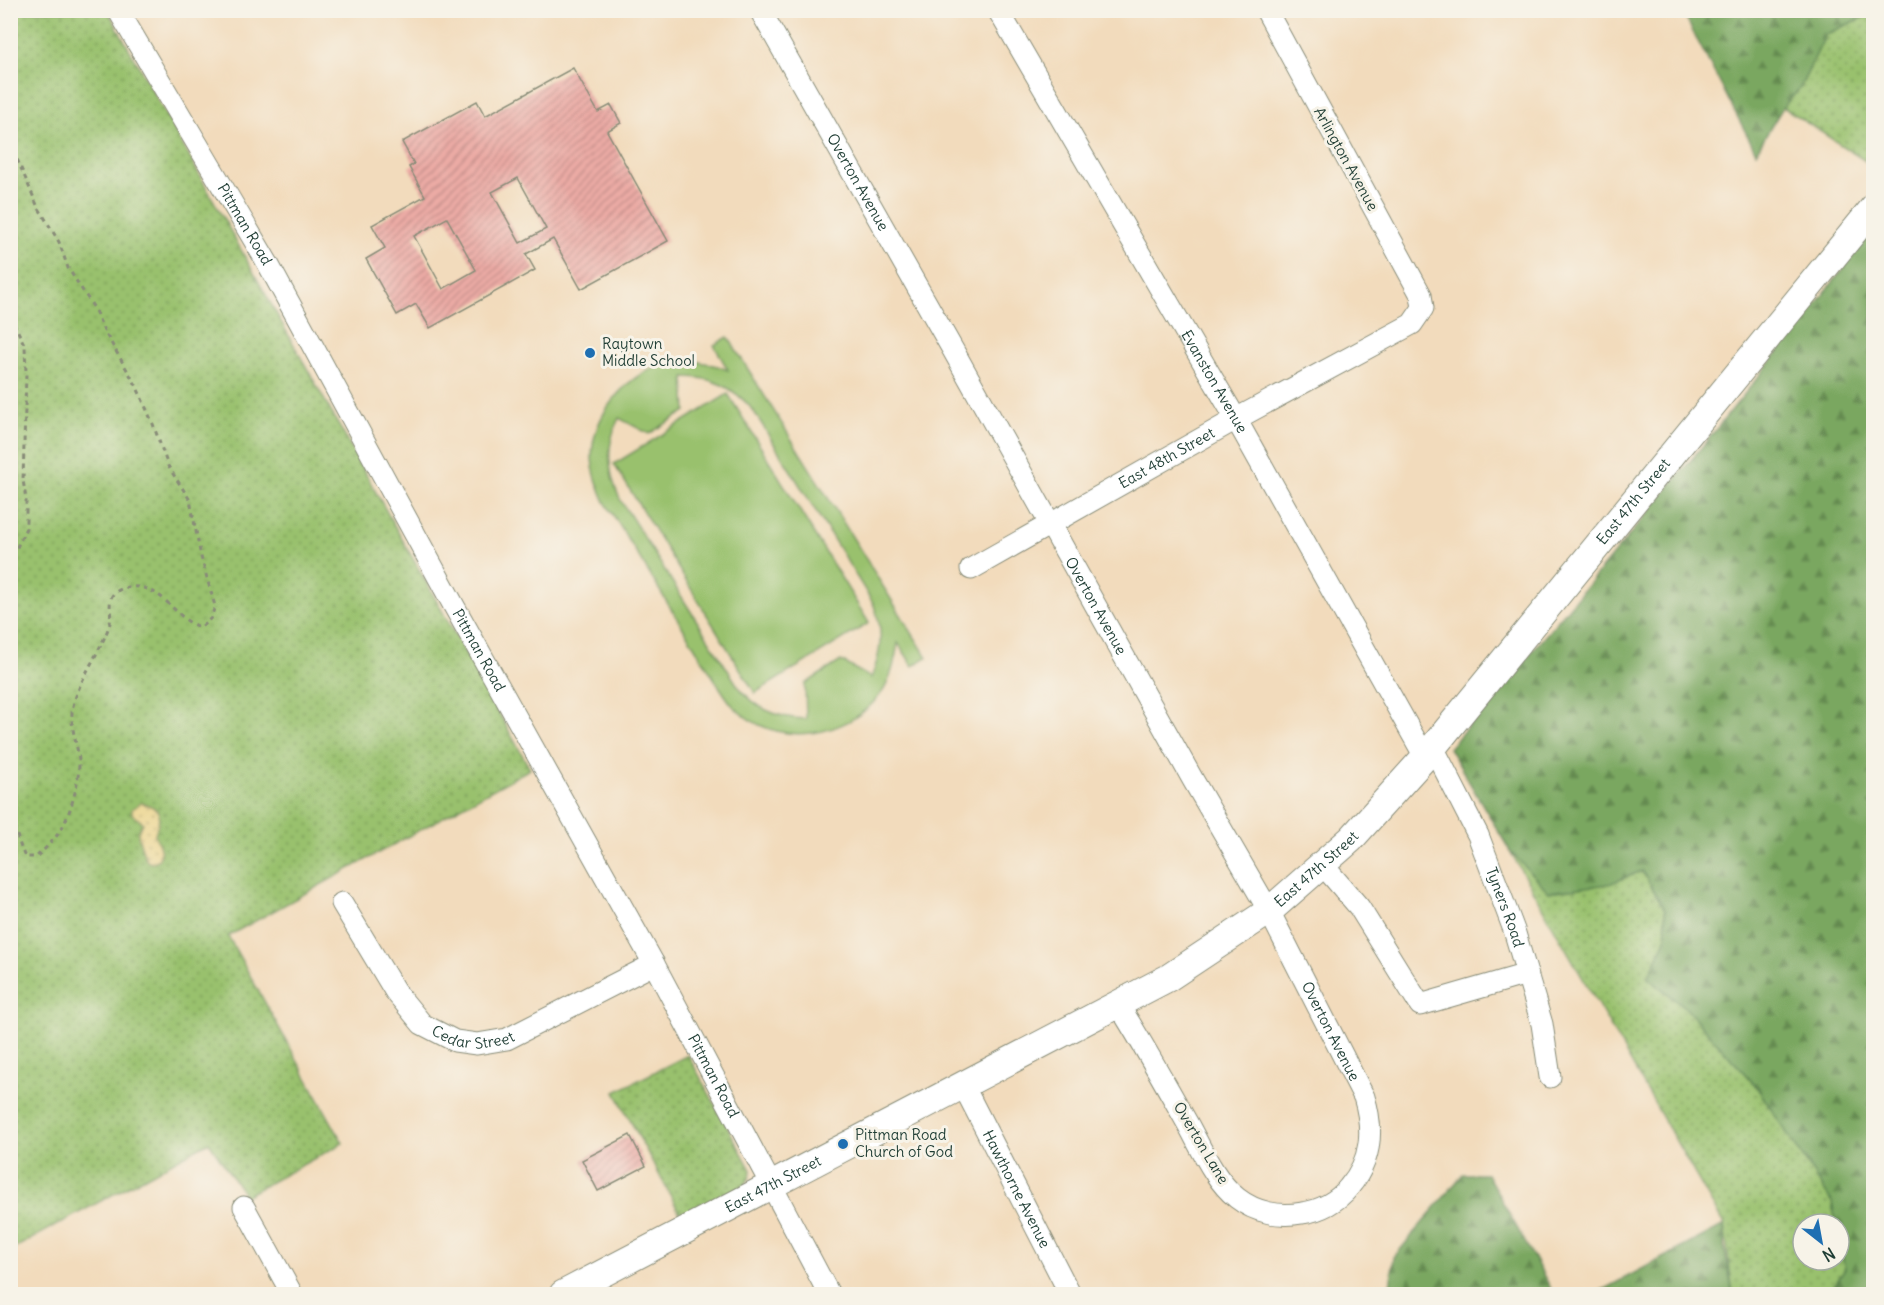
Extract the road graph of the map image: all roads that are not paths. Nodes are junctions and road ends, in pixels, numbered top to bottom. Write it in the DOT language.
graph roads {
  1 [pos="118,10"];
  2 [pos="760,10"];
  3 [pos="998,10"];
  4 [pos="1266,10"];
  5 [pos="1874,207"];
  6 [pos="1423,308"];
  7 [pos="1236,419"];
  8 [pos="1050,523"];
  9 [pos="971,569"];
  10 [pos="1429,752"];
  11 [pos="1322,864"];
  12 [pos="342,903"];
  13 [pos="1269,911"];
  14 [pos="654,964"];
  15 [pos="1527,974"];
  16 [pos="1118,1004"];
  17 [pos="1550,1077"];
  18 [pos="963,1085"];
  19 [pos="770,1186"];
  20 [pos="1328,1205"];
  21 [pos="244,1207"];
  22 [pos="292,1294"];
  23 [pos="563,1294"];
  24 [pos="829,1294"];
  25 [pos="1070,1294"];
  1 -- 14 [label="street, Pittman Road"];
  2 -- 8 [label="street, Overton Avenue"];
  3 -- 7 [label="street, Evanston Avenue"];
  4 -- 6 [label="street, Arlington Avenue"];
  5 -- 10 [label="main road, East 47th Street"];
  6 -- 7 [label="street, East 48th Street"];
  7 -- 8 [label="street, East 48th Street"];
  7 -- 10 [label="street, Evanston Avenue"];
  8 -- 9 [label="street, East 48th Street"];
  8 -- 13 [label="street, Overton Avenue"];
  10 -- 11 [label="main road, East 47th Street"];
  10 -- 15 [label="street, Tyners Road"];
  11 -- 13 [label="main road, East 47th Street"];
  11 -- 15 [label="street"];
  12 -- 14 [label="street, Cedar Street"];
  13 -- 16 [label="main road, East 47th Street"];
  13 -- 20 [label="street, Overton Avenue"];
  14 -- 19 [label="street, Pittman Road"];
  15 -- 17 [label="street, Tyners Road"];
  16 -- 18 [label="main road, East 47th Street"];
  16 -- 20 [label="street, Overton Lane"];
  18 -- 19 [label="main road, East 47th Street"];
  18 -- 25 [label="street, Hawthorne Avenue"];
  19 -- 23 [label="main road, East 47th Street"];
  19 -- 24 [label="street, Pittman Road"];
  21 -- 22 [label="street"];
}
